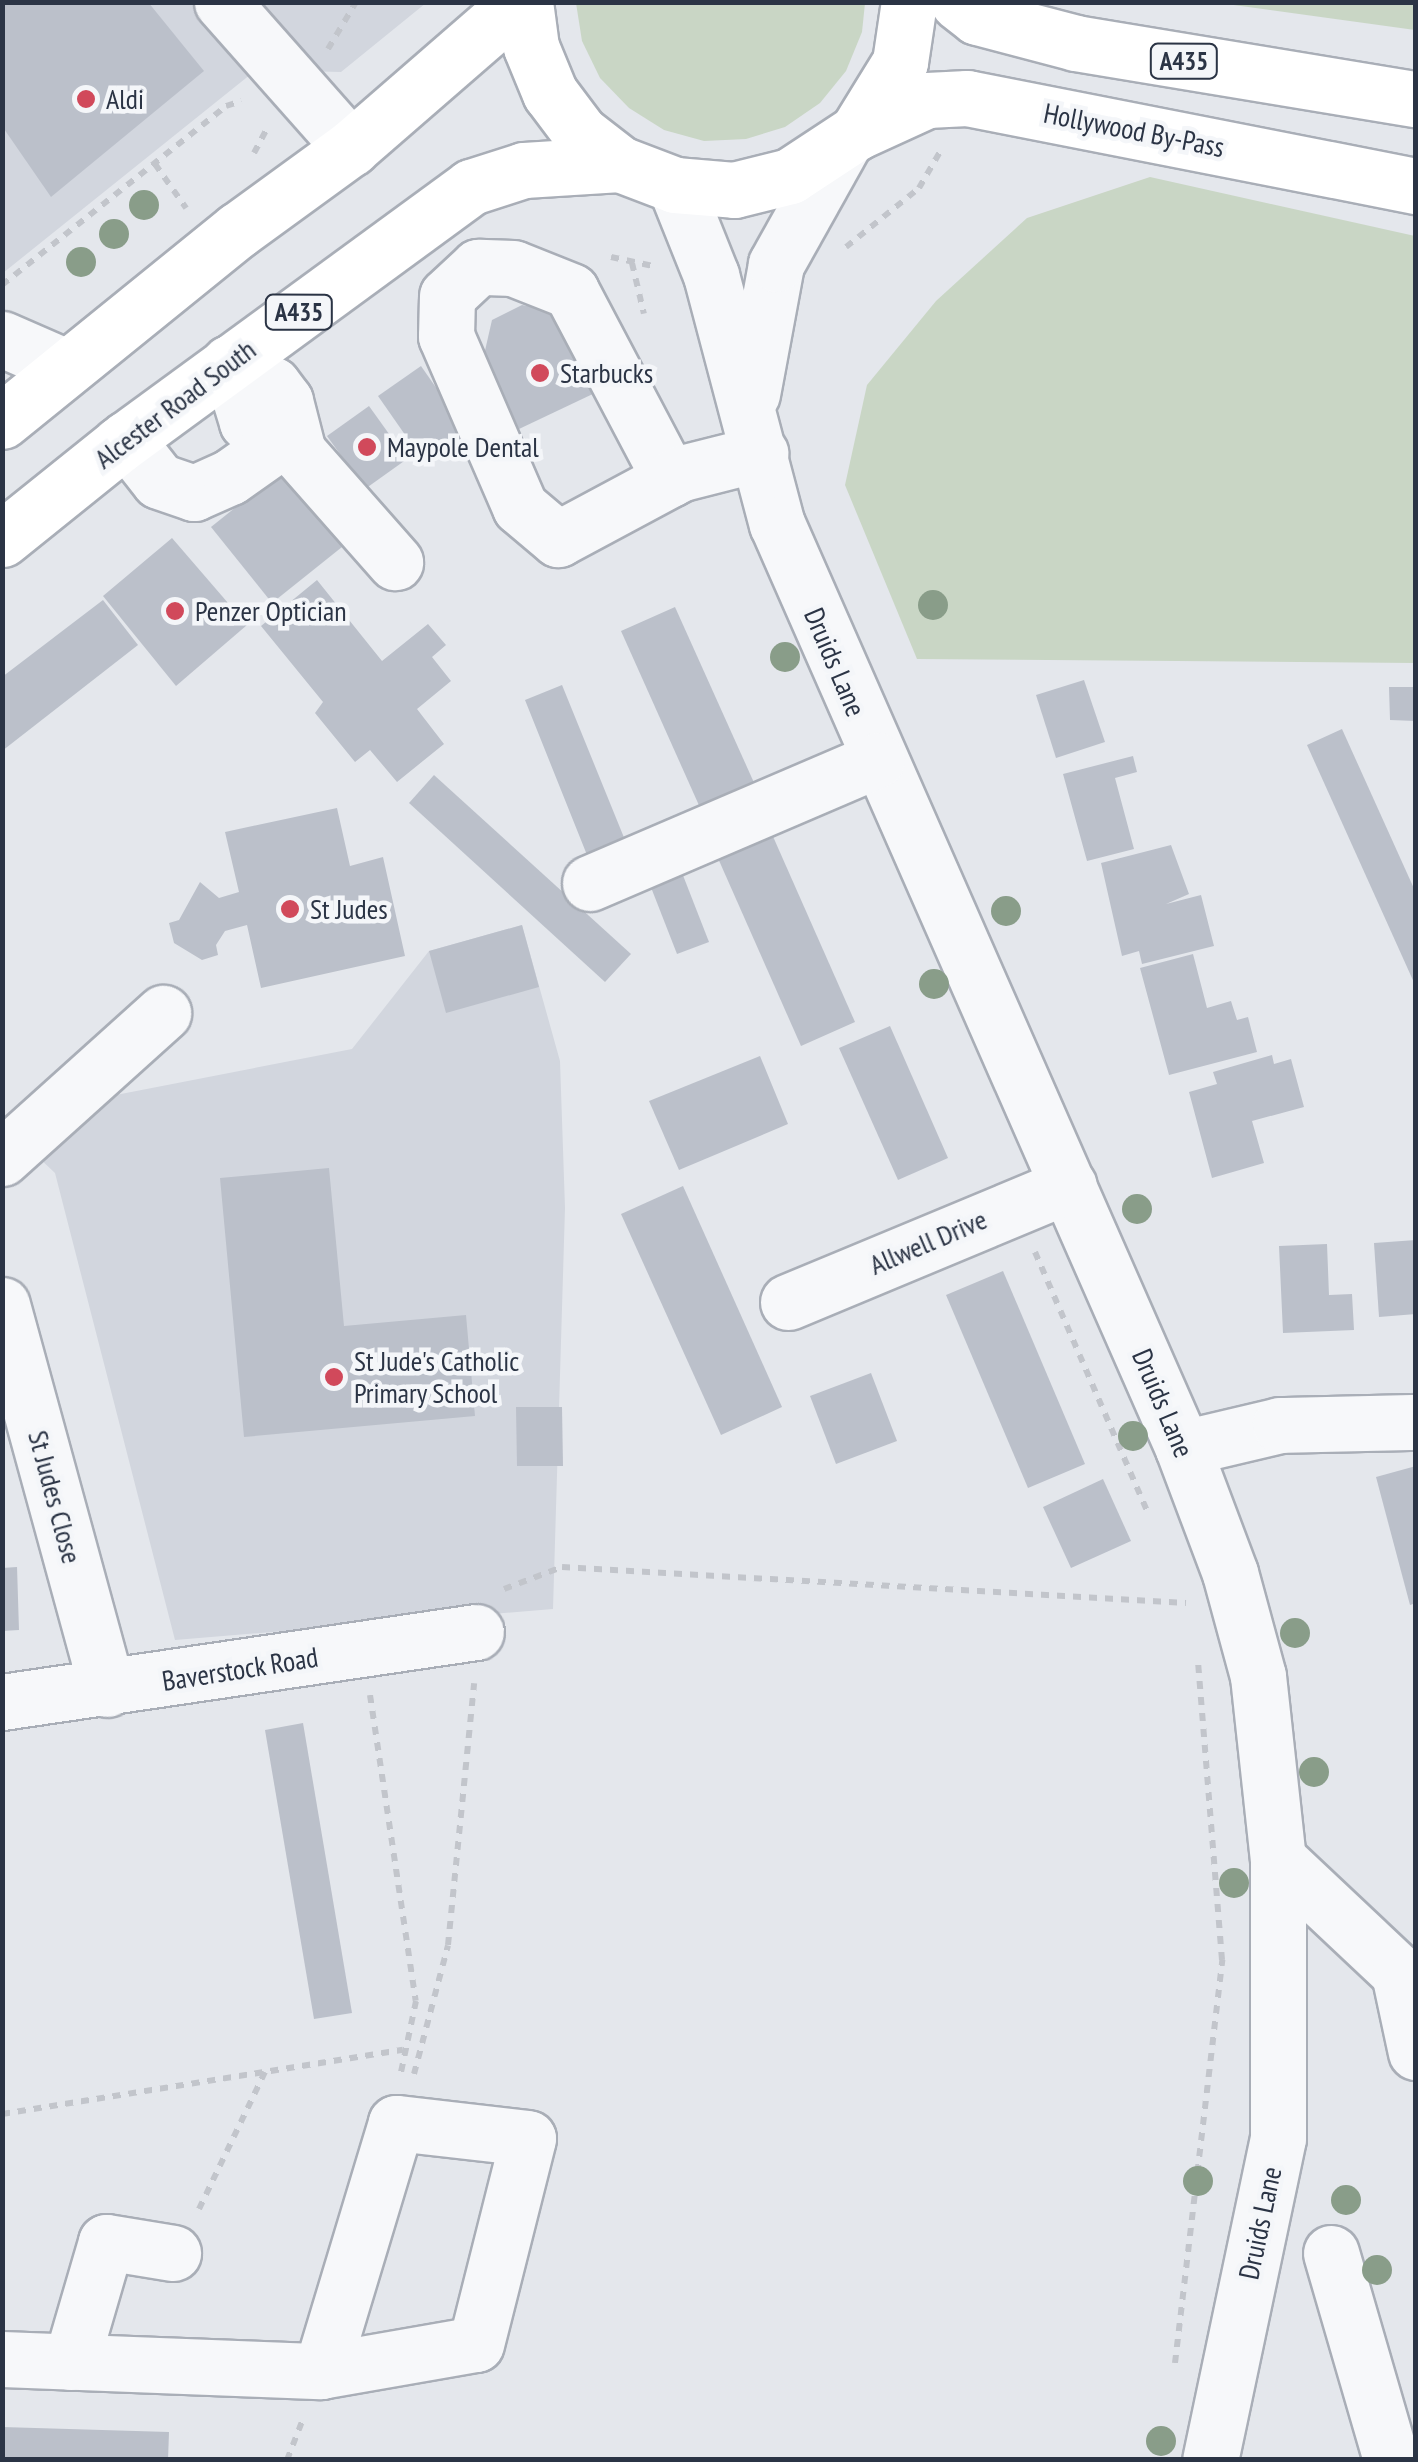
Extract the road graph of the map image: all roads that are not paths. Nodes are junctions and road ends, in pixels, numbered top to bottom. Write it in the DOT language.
graph roads {
  1 [pos="222,2"];
  2 [pos="522,2"];
  3 [pos="910,2"];
  4 [pos="958,2"];
  5 [pos="1416,99"];
  6 [pos="849,139"];
  7 [pos="351,148"];
  8 [pos="620,164"];
  9 [pos="674,185"];
  10 [pos="1416,186"];
  11 [pos="2,339"];
  12 [pos="229,363"];
  13 [pos="66,367"];
  14 [pos="2,421"];
  15 [pos="755,429"];
  16 [pos="126,439"];
  17 [pos="289,447"];
  18 [pos="670,479"];
  19 [pos="5,533"];
  20 [pos="395,562"];
  21 [pos="877,760"];
  22 [pos="590,883"];
  23 [pos="162,1013"];
  24 [pos="2,1158"];
  25 [pos="1068,1185"];
  26 [pos="788,1302"];
  27 [pos="2,1304"];
  28 [pos="1416,1422"];
  29 [pos="1183,1448"];
  30 [pos="476,1632"];
  31 [pos="107,1689"];
  32 [pos="2,1702"];
  33 [pos="1278,1858"];
  34 [pos="1416,2052"];
  35 [pos="172,2253"];
  36 [pos="1331,2253"];
  37 [pos="2,2359"];
  38 [pos="71,2362"];
  39 [pos="321,2371"];
  40 [pos="1210,2460"];
  41 [pos="1392,2460"];
  1 -- 7 [label="street"];
  2 -- 7 [label="highway, A435"];
  2 -- 8 [label="highway, A435"];
  3 -- 6 [label="highway, A435"];
  4 -- 5 [label="highway, A435"];
  6 -- 9 [label="highway, A435"];
  6 -- 10 [label="highway, Hollywood By-Pass / A435"];
  6 -- 15 [label="street, Druids Lane"];
  7 -- 13 [label="highway, A435"];
  8 -- 9 [label="highway, A435"];
  8 -- 12 [label="highway, Alcester Road South / A435"];
  9 -- 15 [label="street, Druids Lane"];
  11 -- 13 [label="street"];
  12 -- 16 [label="highway, Alcester Road South / A435"];
  12 -- 17 [label="street"];
  13 -- 14 [label="highway, A435"];
  15 -- 18 [label="street"];
  15 -- 21 [label="street, Druids Lane"];
  16 -- 17 [label="street"];
  16 -- 19 [label="highway, Alcester Road South / A435"];
  17 -- 20 [label="street"];
  18 -- 18 [label="street"];
  21 -- 22 [label="street"];
  21 -- 25 [label="street, Druids Lane"];
  23 -- 24 [label="street"];
  25 -- 26 [label="street, Allwell Drive"];
  25 -- 29 [label="street, Druids Lane"];
  27 -- 31 [label="street, St Judes Close"];
  28 -- 29 [label="street"];
  29 -- 33 [label="street, Druids Lane"];
  30 -- 31 [label="street, Baverstock Road"];
  31 -- 32 [label="street, Baverstock Road"];
  33 -- 34 [label="street"];
  33 -- 40 [label="street, Druids Lane"];
  35 -- 38 [label="street"];
  36 -- 41 [label="street"];
  37 -- 38 [label="street"];
  38 -- 39 [label="street"];
  39 -- 39 [label="street"];
}
